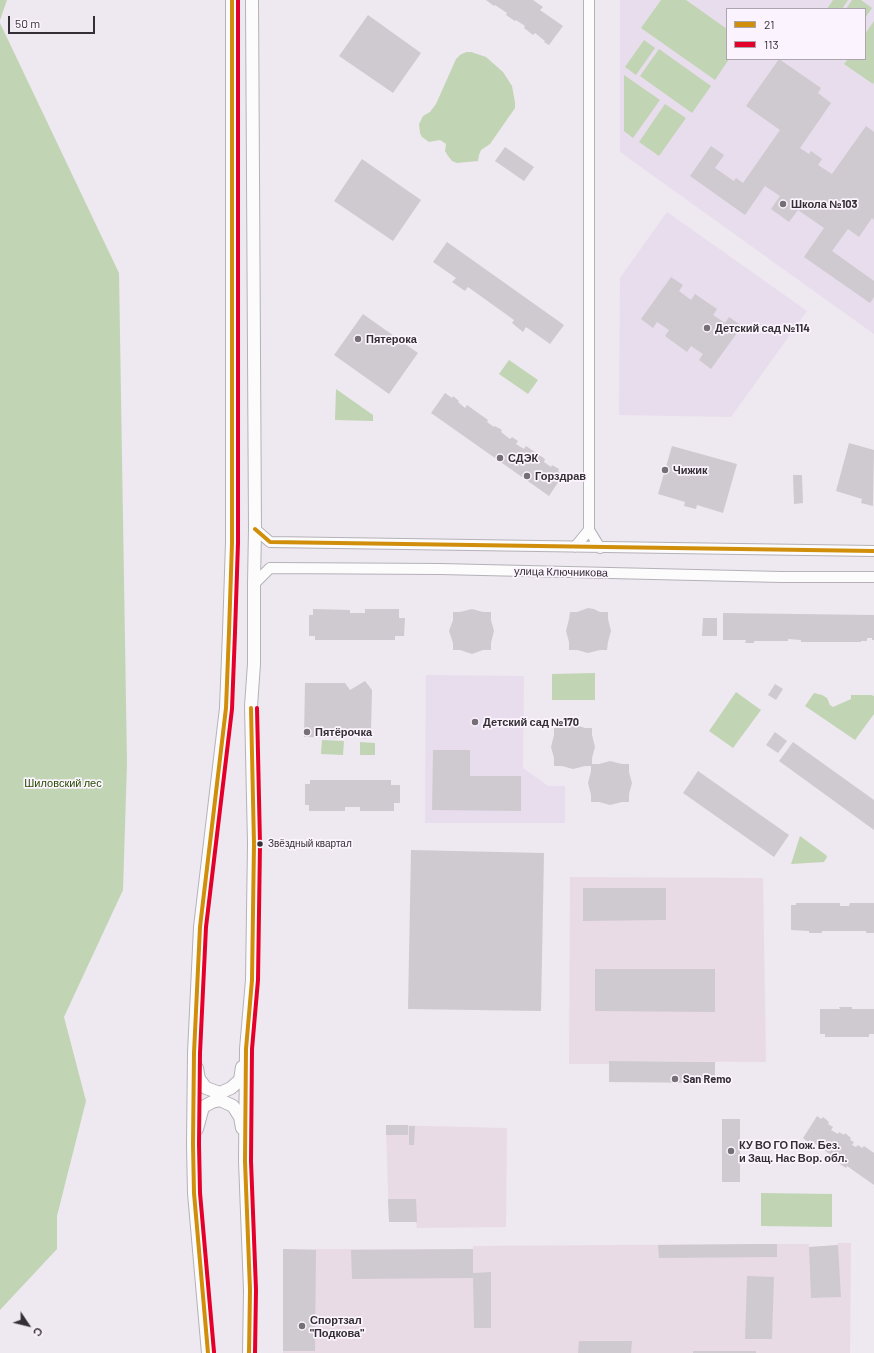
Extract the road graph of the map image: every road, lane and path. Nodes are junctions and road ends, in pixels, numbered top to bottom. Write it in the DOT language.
graph roads {
  1 [pos="232,0"];
  2 [pos="252,0"];
  3 [pos="589,0"];
  4 [pos="255,529"];
  5 [pos="589,530"];
  6 [pos="575,547"];
  7 [pos="600,548"];
  8 [pos="874,551"];
  9 [pos="874,576"];
  10 [pos="254,584"];
  11 [pos="246,1049"];
  12 [pos="194,1054"];
  13 [pos="193,1144"];
  14 [pos="246,1145"];
  15 [pos="208,1353"];
  16 [pos="249,1353"];
  1 -- 12 [label="street"];
  2 -- 4 [label="street"];
  3 -- 5 [label="street"];
  4 -- 6 [label="street"];
  4 -- 10 [label="street"];
  5 -- 6 [label="street"];
  5 -- 7 [label="street"];
  6 -- 7 [label="street"];
  7 -- 8 [label="street"];
  9 -- 10 [label="street, улица Ключникова"];
  10 -- 11 [label="street"];
  11 -- 12 [label="street"];
  11 -- 14 [label="street"];
  12 -- 13 [label="street"];
  13 -- 14 [label="street"];
  13 -- 15 [label="street"];
  14 -- 16 [label="street"];
}
